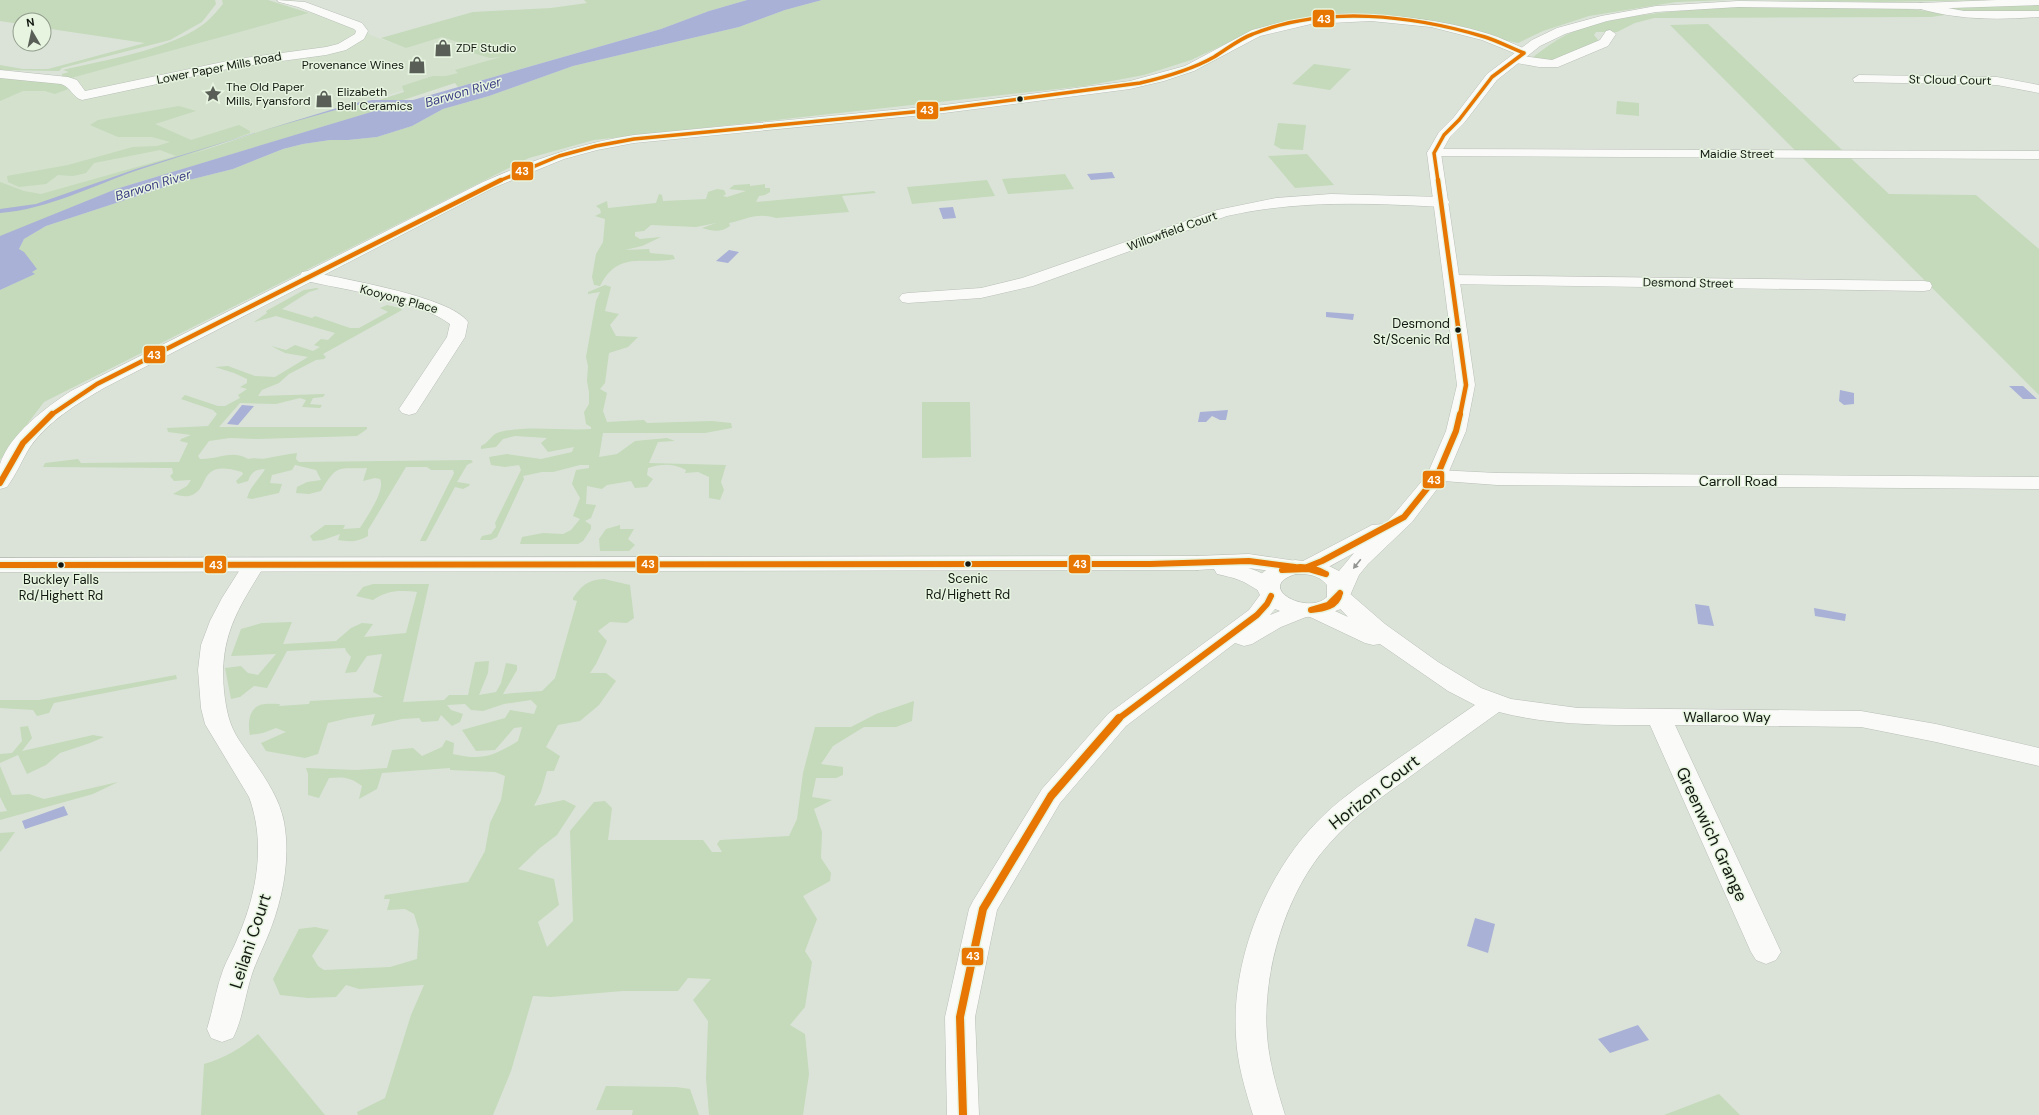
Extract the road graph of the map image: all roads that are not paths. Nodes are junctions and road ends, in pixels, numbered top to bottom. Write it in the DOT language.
graph roads {
  1 [pos="283,0"];
  2 [pos="2039,2"];
  3 [pos="1921,6"];
  4 [pos="2039,14"];
  5 [pos="1610,34"];
  6 [pos="1520,56"];
  7 [pos="0,74"];
  8 [pos="1859,78"];
  9 [pos="2039,89"];
  10 [pos="1434,153"];
  11 [pos="2039,155"];
  12 [pos="1442,202"];
  13 [pos="308,276"];
  14 [pos="1452,280"];
  15 [pos="1924,286"];
  16 [pos="908,298"];
  17 [pos="408,409"];
  18 [pos="1437,476"];
  19 [pos="0,483"];
  20 [pos="2039,483"];
  21 [pos="1404,517"];
  22 [pos="1197,563"];
  23 [pos="0,565"];
  24 [pos="254,565"];
  25 [pos="1301,567"];
  26 [pos="1269,592"];
  27 [pos="1340,593"];
  28 [pos="1309,610"];
  29 [pos="1422,663"];
  30 [pos="1168,683"];
  31 [pos="1496,702"];
  32 [pos="1658,717"];
  33 [pos="2039,757"];
  34 [pos="1766,952"];
  35 [pos="222,1029"];
  36 [pos="963,1115"];
  37 [pos="1269,1115"];
  1 -- 7 [label="street, Lower Paper Mills Road"];
  2 -- 3 [label="street"];
  3 -- 4 [label="street"];
  3 -- 6 [label="street"];
  5 -- 6 [label="street"];
  6 -- 10 [label="street"];
  6 -- 13 [label="street"];
  8 -- 9 [label="street, St Cloud Court"];
  10 -- 11 [label="street, Maidie Street"];
  10 -- 12 [label="street"];
  12 -- 14 [label="street"];
  12 -- 16 [label="street, Willowfield Court"];
  13 -- 17 [label="street, Kooyong Place"];
  13 -- 19 [label="street"];
  14 -- 15 [label="street, Desmond Street"];
  14 -- 18 [label="street"];
  18 -- 20 [label="street, Carroll Road"];
  18 -- 21 [label="street"];
  21 -- 25 [label="street"];
  21 -- 27 [label="street, one-way"];
  22 -- 24 [label="street"];
  22 -- 25 [label="street, Wallaroo Way"];
  22 -- 26 [label="street, Wallaroo Way"];
  23 -- 24 [label="street"];
  24 -- 35 [label="street, Leilani Court"];
  25 -- 26 [label="street"];
  25 -- 27 [label="street, Wallaroo Way"];
  26 -- 28 [label="street, Wallaroo Way"];
  26 -- 30 [label="street"];
  27 -- 28 [label="street"];
  27 -- 29 [label="street, Wallaroo Way"];
  28 -- 29 [label="street, Wallaroo Way"];
  28 -- 30 [label="street"];
  29 -- 31 [label="street, Wallaroo Way"];
  30 -- 36 [label="street"];
  31 -- 32 [label="street, Wallaroo Way"];
  31 -- 37 [label="street, Horizon Court"];
  32 -- 33 [label="street, Wallaroo Way"];
  32 -- 34 [label="street, Greenwich Grange"];
}
